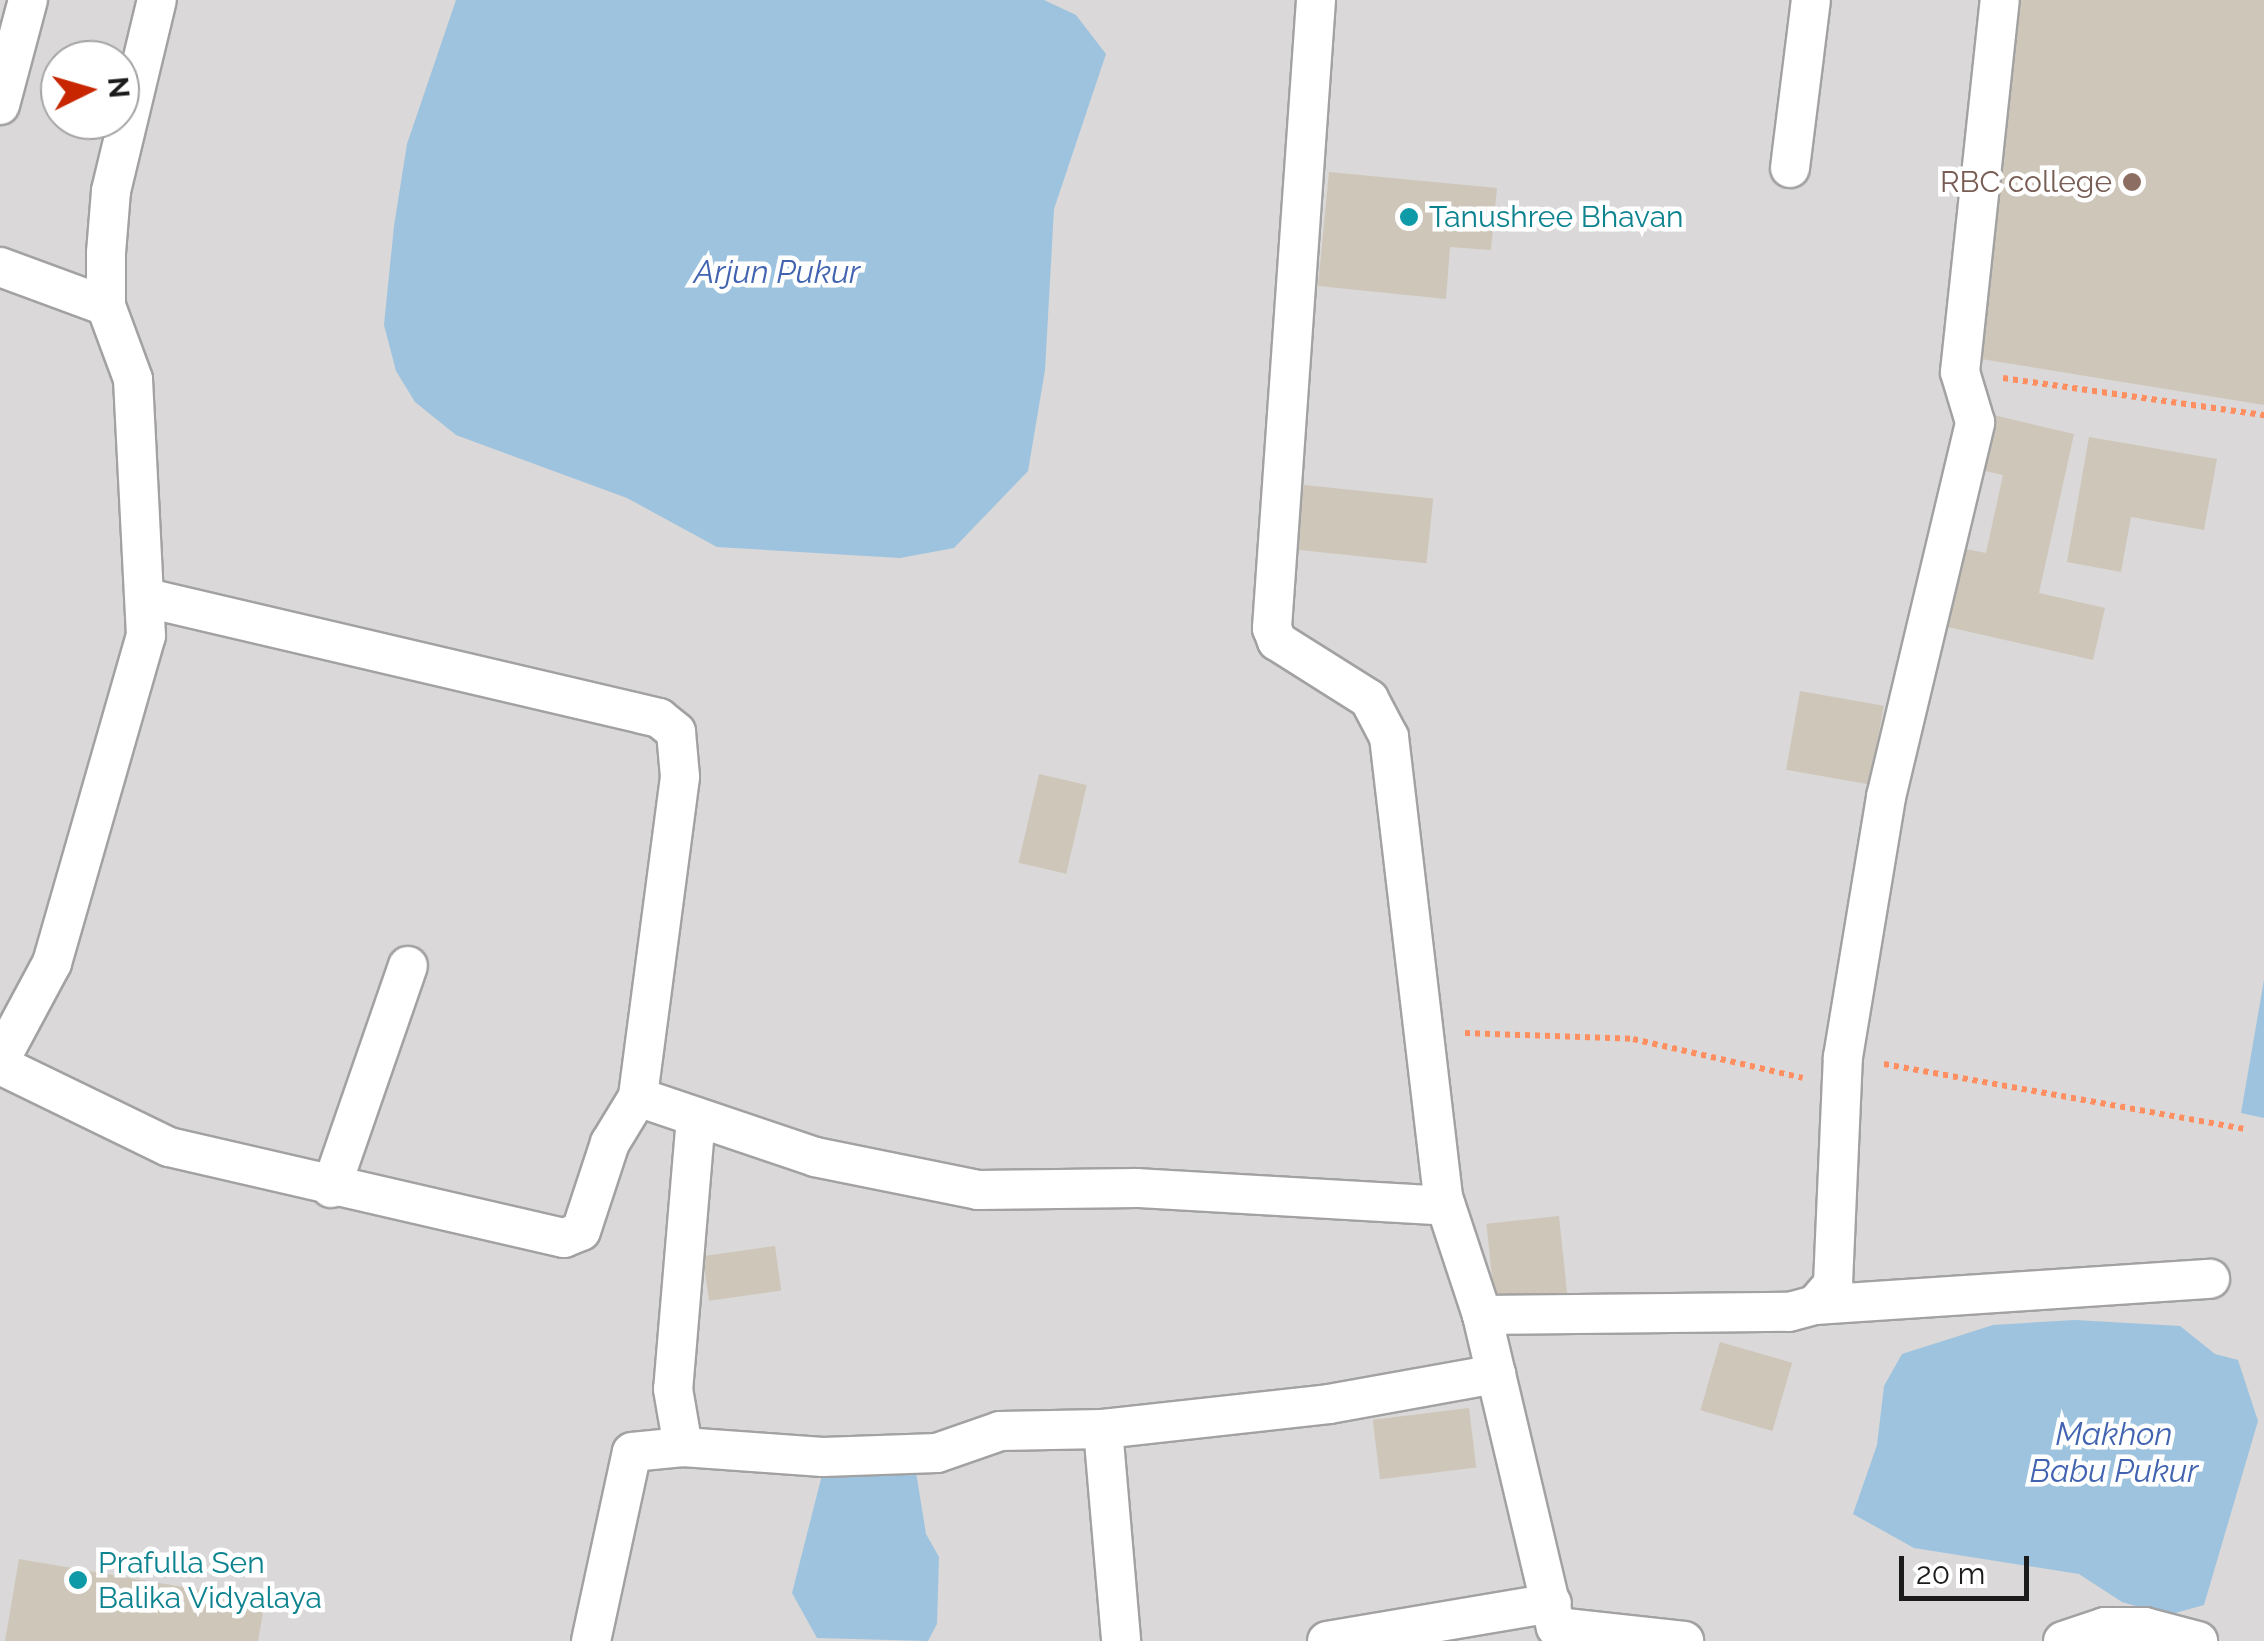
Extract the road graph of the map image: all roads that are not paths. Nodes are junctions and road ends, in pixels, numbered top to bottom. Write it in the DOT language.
graph roads {
  1 [pos="28,0"];
  2 [pos="158,0"];
  3 [pos="1316,0"];
  4 [pos="1811,0"];
  5 [pos="2000,0"];
  6 [pos="0,104"];
  7 [pos="1790,168"];
  8 [pos="0,267"];
  9 [pos="106,306"];
  10 [pos="147,598"];
  11 [pos="408,966"];
  12 [pos="0,1062"];
  13 [pos="638,1097"];
  14 [pos="696,1117"];
  15 [pos="331,1188"];
  16 [pos="1446,1206"];
  17 [pos="2210,1279"];
  18 [pos="1815,1305"];
  19 [pos="1482,1315"];
  20 [pos="1496,1374"];
  21 [pos="1103,1429"];
  22 [pos="684,1447"];
  23 [pos="1555,1624"];
  24 [pos="591,1641"];
  25 [pos="1122,1641"];
  26 [pos="1327,1641"];
  27 [pos="1684,1641"];
  28 [pos="2063,1641"];
  29 [pos="2198,1641"];
  1 -- 6 [label="street"];
  2 -- 9 [label="street"];
  3 -- 16 [label="street"];
  4 -- 7 [label="street"];
  5 -- 18 [label="street"];
  8 -- 9 [label="street"];
  9 -- 10 [label="street"];
  10 -- 12 [label="street"];
  10 -- 13 [label="street"];
  11 -- 15 [label="street"];
  12 -- 15 [label="street"];
  13 -- 14 [label="street"];
  13 -- 15 [label="street"];
  14 -- 16 [label="street"];
  14 -- 22 [label="street"];
  16 -- 19 [label="street"];
  17 -- 18 [label="street"];
  18 -- 19 [label="street"];
  19 -- 20 [label="street"];
  20 -- 21 [label="street"];
  20 -- 23 [label="street"];
  21 -- 22 [label="street"];
  21 -- 25 [label="street"];
  22 -- 24 [label="street"];
  23 -- 26 [label="street"];
  23 -- 27 [label="street"];
  28 -- 29 [label="street"];
}
